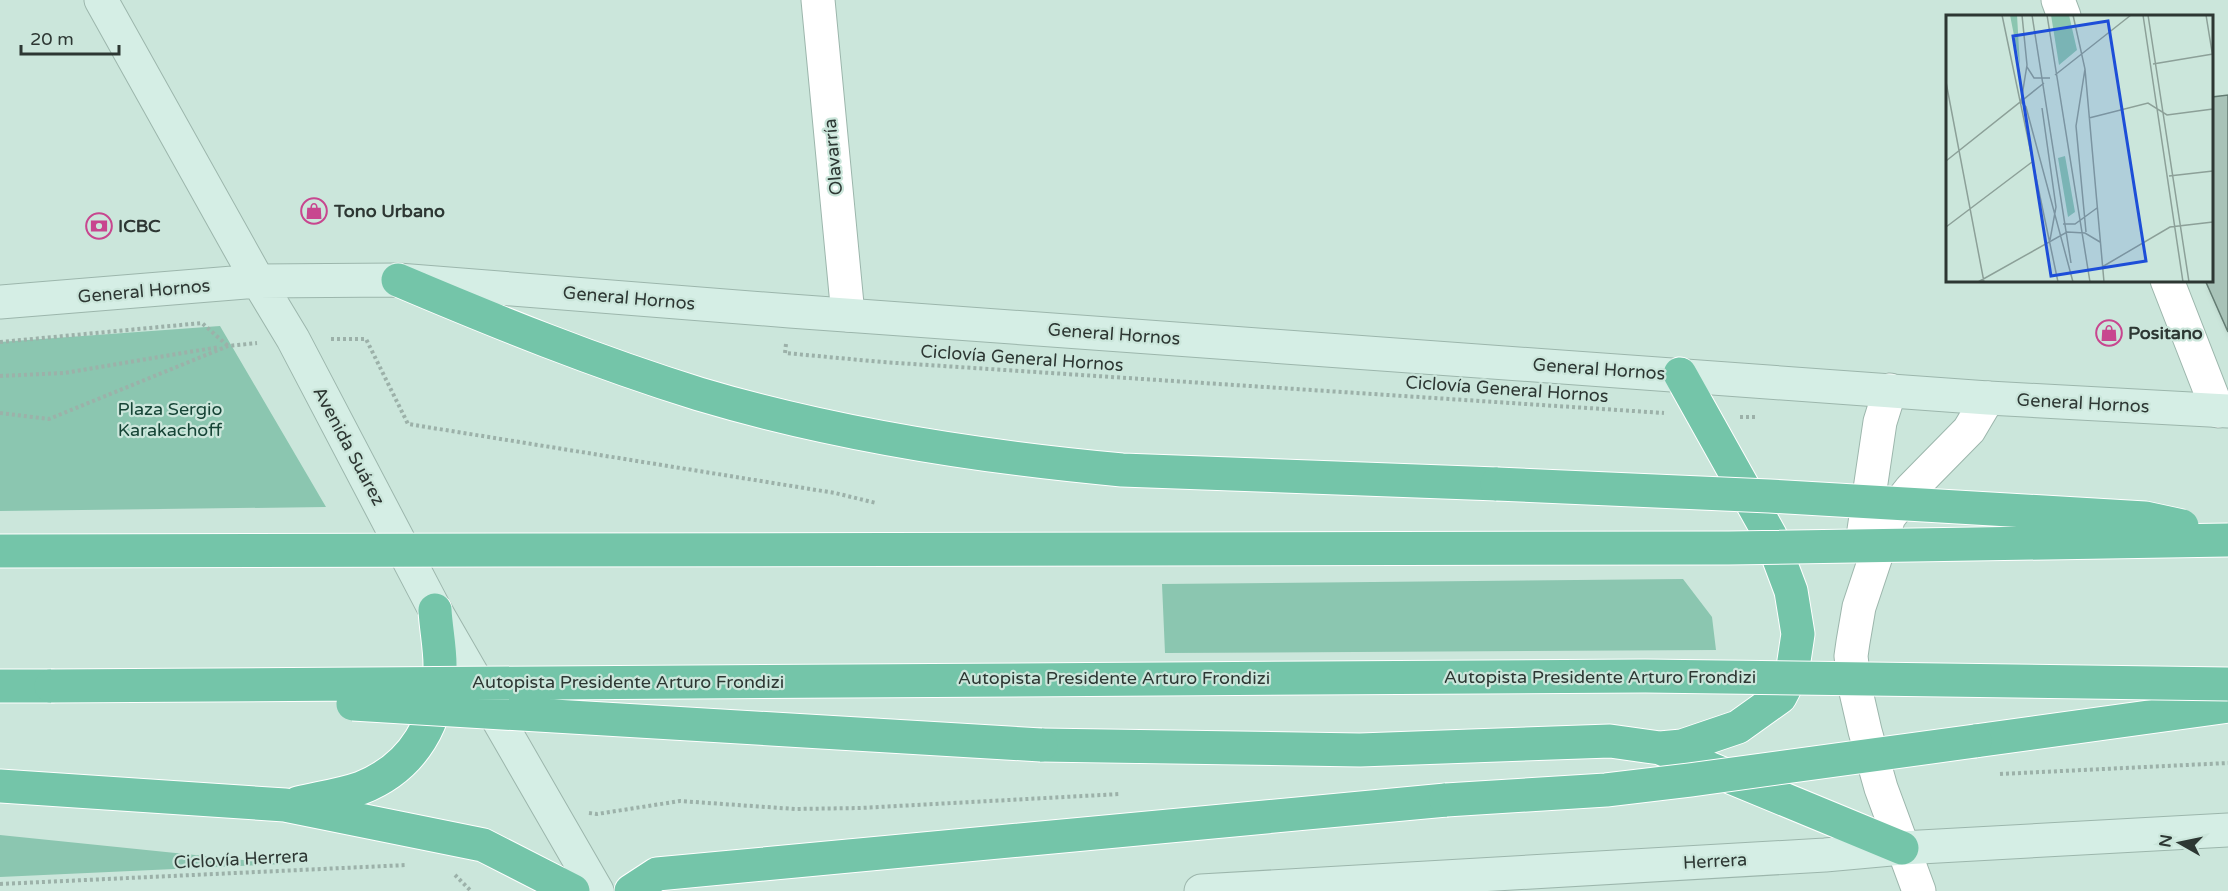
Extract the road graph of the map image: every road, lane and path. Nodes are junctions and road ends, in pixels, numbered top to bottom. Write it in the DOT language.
graph roads {
  1 [pos="101,0"];
  2 [pos="818,0"];
  3 [pos="2058,0"];
  4 [pos="2064,15"];
  5 [pos="399,280"];
  6 [pos="258,281"];
  7 [pos="2168,282"];
  8 [pos="0,302"];
  9 [pos="848,315"];
  10 [pos="293,339"];
  11 [pos="0,342"];
  12 [pos="228,346"];
  13 [pos="785,353"];
  14 [pos="1680,374"];
  15 [pos="0,376"];
  16 [pos="1890,390"];
  17 [pos="1988,398"];
  18 [pos="2223,411"];
  19 [pos="0,413"];
  20 [pos="1703,415"];
  21 [pos="1762,417"];
  22 [pos="876,503"];
  23 [pos="2228,535"];
  24 [pos="2228,540"];
  25 [pos="0,551"];
  26 [pos="1859,607"];
  27 [pos="435,610"];
  28 [pos="2228,684"];
  29 [pos="0,686"];
  30 [pos="51,686"];
  31 [pos="2228,706"];
  32 [pos="1660,748"];
  33 [pos="2228,763"];
  34 [pos="1996,774"];
  35 [pos="0,786"];
  36 [pos="285,805"];
  37 [pos="2228,830"];
  38 [pos="1902,848"];
  39 [pos="408,865"];
  40 [pos="450,870"];
  41 [pos="0,884"];
  42 [pos="471,891"];
  43 [pos="573,891"];
  44 [pos="597,891"];
  45 [pos="632,891"];
  46 [pos="1201,891"];
  47 [pos="1919,891"];
  1 -- 6 [label="street, Avenida Suárez"];
  2 -- 9 [label="street, Olavarría"];
  3 -- 4 [label="street"];
  5 -- 6 [label="street, General Hornos"];
  5 -- 9 [label="street, General Hornos"];
  5 -- 23 [label="highway, bridge"];
  6 -- 8 [label="street, General Hornos"];
  6 -- 10 [label="street, Avenida Suárez"];
  7 -- 18 [label="street"];
  9 -- 14 [label="street, General Hornos"];
  10 -- 12 [label="path"];
  10 -- 22 [label="path"];
  10 -- 27 [label="street, Avenida Suárez"];
  11 -- 12 [label="path"];
  12 -- 15 [label="path"];
  12 -- 19 [label="path"];
  13 -- 20 [label="path, Ciclovía General Hornos"];
  14 -- 16 [label="street, General Hornos"];
  14 -- 20 [label="highway"];
  16 -- 17 [label="street, General Hornos"];
  16 -- 26 [label="street"];
  17 -- 18 [label="street, General Hornos"];
  17 -- 26 [label="street"];
  20 -- 21 [label="path, Ciclovía General Hornos"];
  20 -- 32 [label="highway"];
  24 -- 25 [label="highway, bridge"];
  26 -- 38 [label="street"];
  27 -- 36 [label="highway"];
  27 -- 44 [label="street, Avenida Suárez"];
  28 -- 30 [label="highway, Autopista Presidente Arturo Frondizi, bridge"];
  29 -- 30 [label="highway, Autopista Presidente Arturo Frondizi"];
  30 -- 32 [label="highway, bridge"];
  31 -- 45 [label="highway, bridge"];
  32 -- 38 [label="highway"];
  33 -- 34 [label="path"];
  35 -- 36 [label="highway"];
  36 -- 43 [label="highway"];
  37 -- 38 [label="street, Herrera"];
  38 -- 46 [label="street, Herrera"];
  38 -- 47 [label="street"];
  39 -- 41 [label="path, Ciclovía Herrera"];
  40 -- 42 [label="path"];
}
